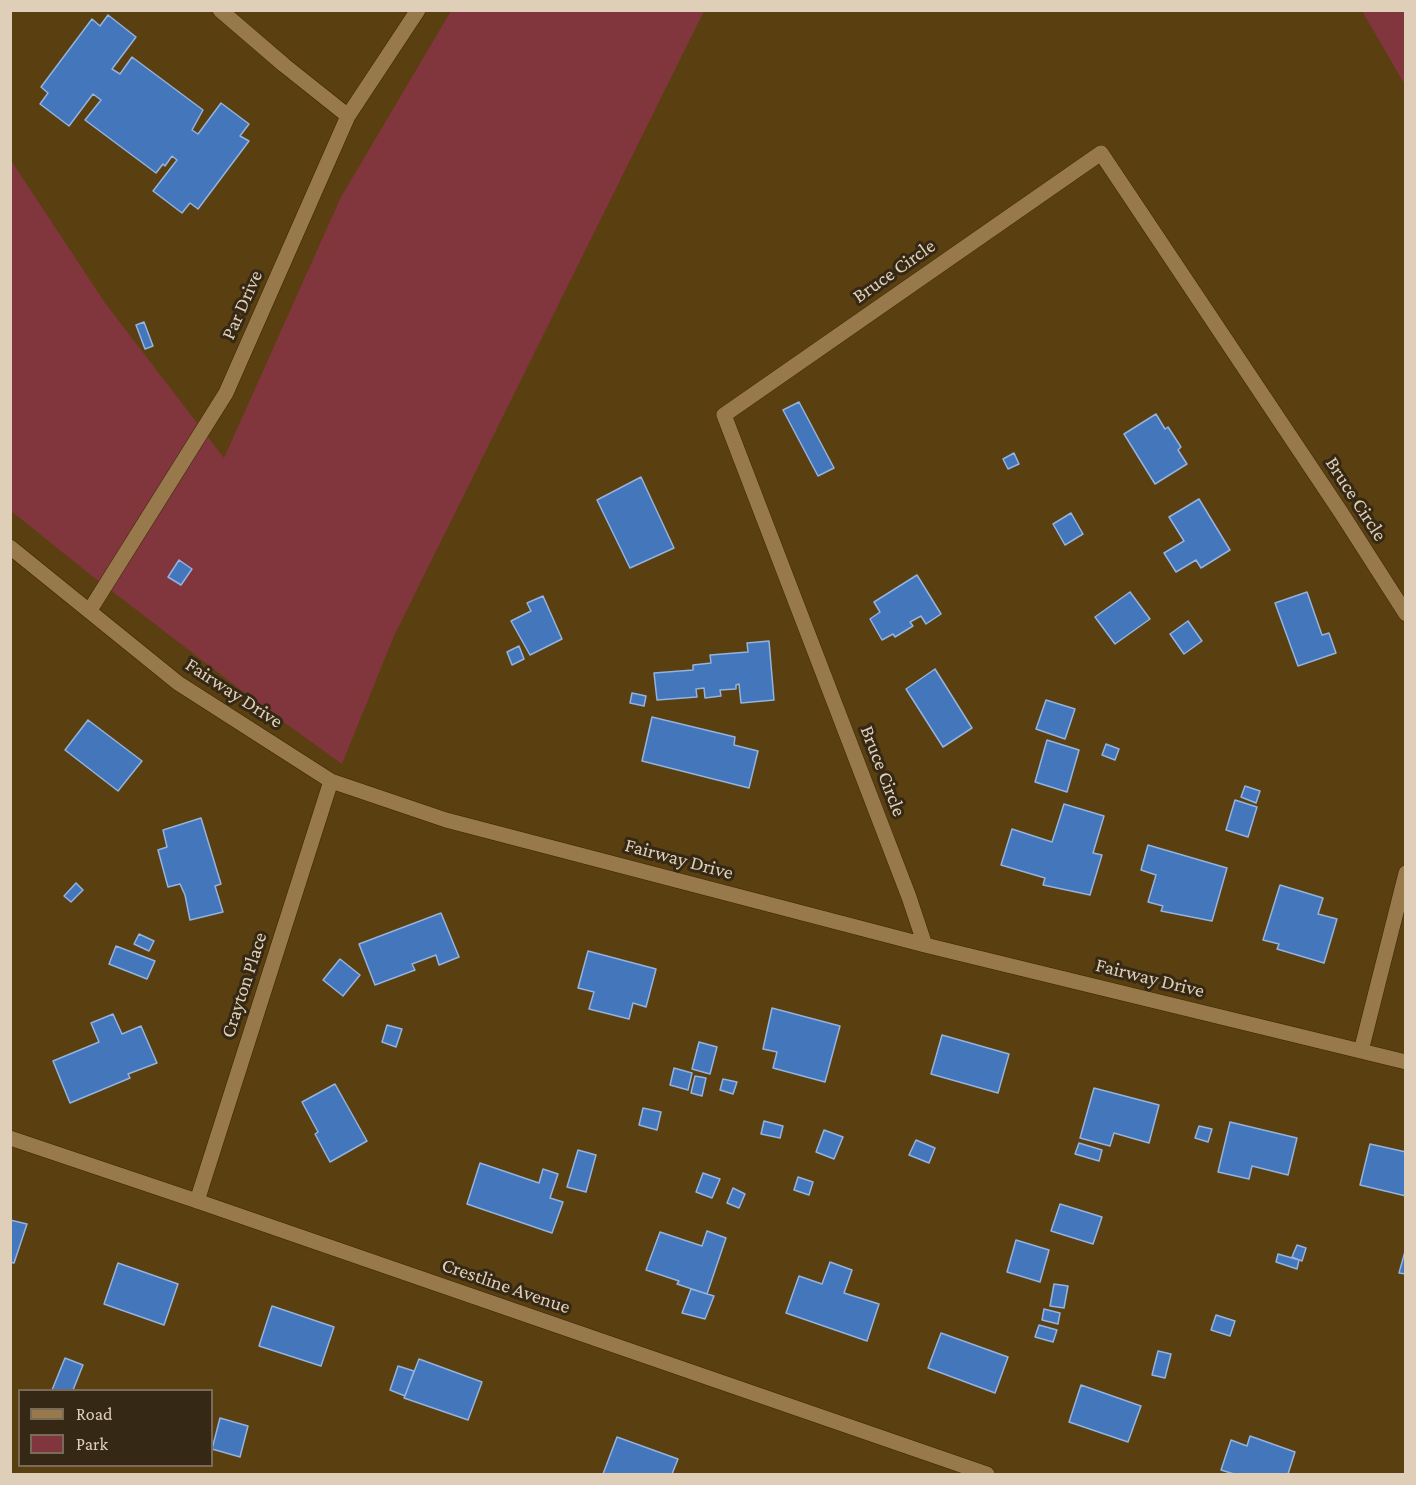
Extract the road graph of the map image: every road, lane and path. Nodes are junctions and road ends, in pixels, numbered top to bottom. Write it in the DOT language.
graph roads {
  1 [pos="220,10"];
  2 [pos="418,10"];
  3 [pos="348,116"];
  4 [pos="10,547"];
  5 [pos="90,610"];
  6 [pos="1406,614"];
  7 [pos="331,781"];
  8 [pos="1406,873"];
  9 [pos="925,945"];
  10 [pos="1360,1051"];
  11 [pos="1406,1062"];
  12 [pos="10,1138"];
  13 [pos="197,1201"];
  14 [pos="987,1474"];
  1 -- 3 [label="street"];
  2 -- 3 [label="street, Par Drive"];
  3 -- 5 [label="street, Par Drive"];
  4 -- 5 [label="street, Fairway Drive"];
  5 -- 7 [label="street, Fairway Drive"];
  6 -- 9 [label="street, Bruce Circle"];
  7 -- 9 [label="street, Fairway Drive"];
  7 -- 13 [label="street, Crayton Place"];
  8 -- 10 [label="street"];
  9 -- 10 [label="street, Fairway Drive"];
  10 -- 11 [label="street, Fairway Drive"];
  12 -- 13 [label="street, Crestline Avenue"];
  13 -- 14 [label="street, Crestline Avenue"];
}
